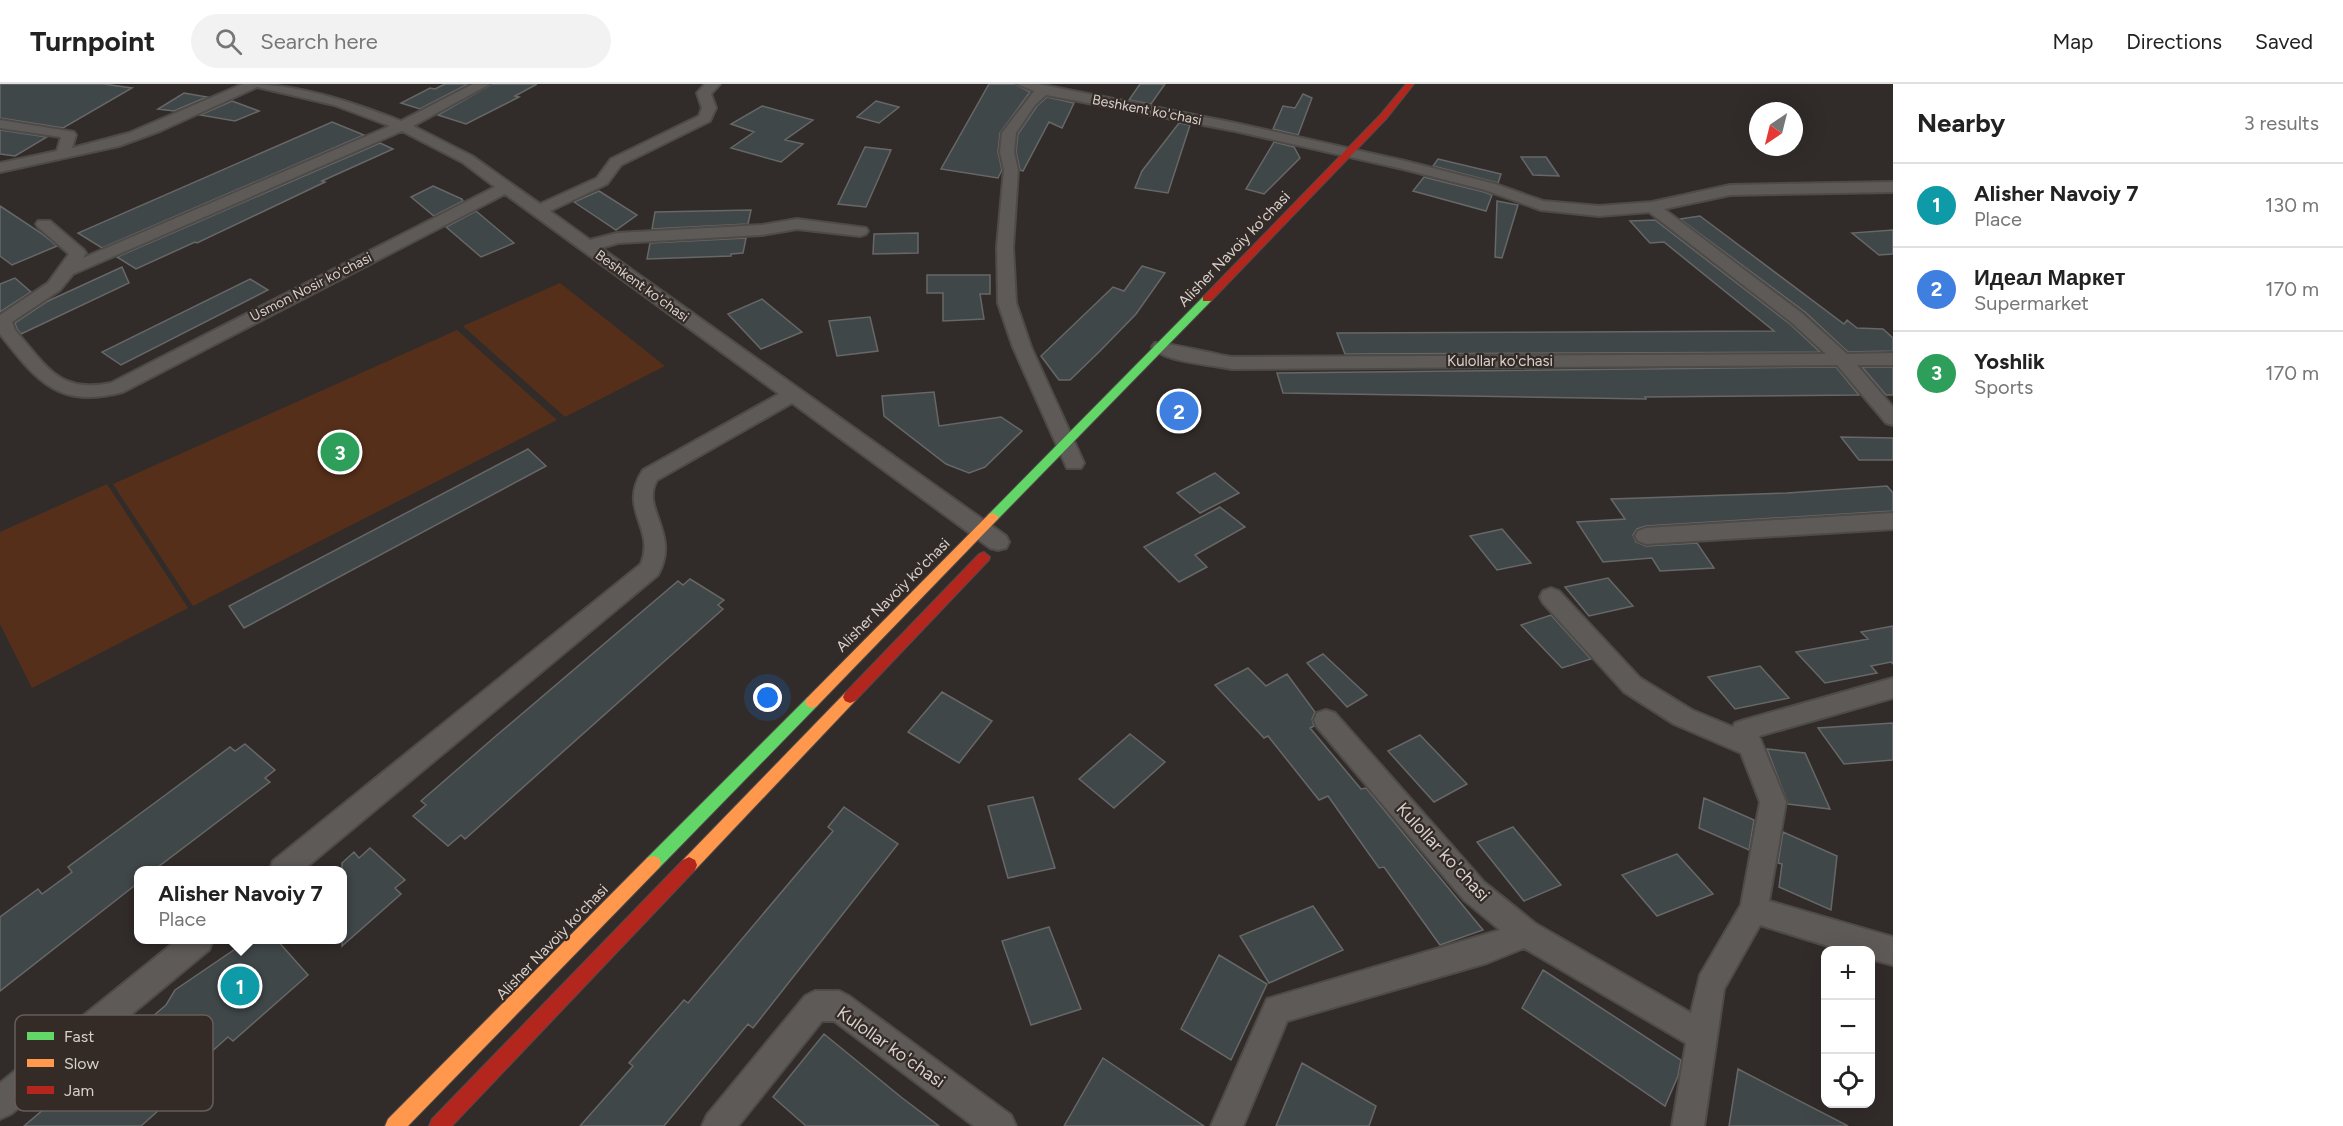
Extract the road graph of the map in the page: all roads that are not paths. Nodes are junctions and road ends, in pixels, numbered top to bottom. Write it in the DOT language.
graph roads {
  1 [pos="257,84"];
  2 [pos="483,84"];
  3 [pos="713,84"];
  4 [pos="1024,84"];
  5 [pos="1416,88"];
  6 [pos="1043,90"];
  7 [pos="0,124"];
  8 [pos="402,126"];
  9 [pos="64,152"];
  10 [pos="1357,159"];
  11 [pos="4,164"];
  12 [pos="1893,186"];
  13 [pos="506,187"];
  14 [pos="1652,207"];
  15 [pos="538,211"];
  16 [pos="44,224"];
  17 [pos="860,231"];
  18 [pos="588,246"];
  19 [pos="70,270"];
  20 [pos="1161,346"];
  21 [pos="1842,359"];
  22 [pos="1893,359"];
  23 [pos="791,395"];
  24 [pos="1893,419"];
  25 [pos="1064,444"];
  26 [pos="1074,463"];
  27 [pos="1893,521"];
  28 [pos="980,530"];
  29 [pos="1646,536"];
  30 [pos="1002,538"];
  31 [pos="1551,597"];
  32 [pos="1893,688"];
  33 [pos="1326,720"];
  34 [pos="1750,746"];
  35 [pos="288,866"];
  36 [pos="1754,909"];
  37 [pos="1526,934"];
  38 [pos="193,944"];
  39 [pos="1893,951"];
  40 [pos="107,1015"];
  41 [pos="1702,1036"];
  42 [pos="15,1092"];
  43 [pos="0,1104"];
  44 [pos="404,1123"];
  45 [pos="439,1126"];
  46 [pos="718,1126"];
  47 [pos="1000,1126"];
  48 [pos="1227,1126"];
  49 [pos="1688,1126"];
  1 -- 8 [label="street, Beshkent ko'chasi"];
  1 -- 9 [label="street"];
  2 -- 8 [label="street"];
  3 -- 15 [label="street"];
  4 -- 6 [label="street, Beshkent ko'chasi"];
  5 -- 10 [label="main road, Alisher Navoiy ko'chasi"];
  6 -- 10 [label="street, Beshkent ko'chasi"];
  6 -- 25 [label="street"];
  7 -- 9 [label="street"];
  8 -- 13 [label="street, Beshkent ko'chasi"];
  8 -- 19 [label="street"];
  9 -- 11 [label="street"];
  10 -- 14 [label="street"];
  10 -- 20 [label="main road, Alisher Navoiy ko'chasi"];
  12 -- 14 [label="street"];
  13 -- 15 [label="street, Beshkent ko'chasi"];
  13 -- 19 [label="street, Usmon Nosir ko'chasi"];
  14 -- 21 [label="street"];
  15 -- 18 [label="street, Beshkent ko'chasi"];
  16 -- 19 [label="street"];
  17 -- 18 [label="street"];
  18 -- 23 [label="street, Beshkent ko'chasi"];
  20 -- 21 [label="street, Kulollar ko'chasi"];
  20 -- 25 [label="main road, Alisher Navoiy ko'chasi"];
  21 -- 22 [label="street, Kulollar ko'chasi"];
  21 -- 24 [label="street"];
  23 -- 28 [label="street, Beshkent ko'chasi"];
  23 -- 35 [label="street"];
  25 -- 26 [label="street"];
  25 -- 28 [label="main road, Alisher Navoiy ko'chasi"];
  27 -- 29 [label="street"];
  28 -- 30 [label="street, Beshkent ko'chasi"];
  28 -- 44 [label="main road, Alisher Navoiy ko'chasi"];
  30 -- 45 [label="main road"];
  31 -- 34 [label="street"];
  32 -- 34 [label="street"];
  33 -- 37 [label="street, Kulollar ko'chasi"];
  34 -- 36 [label="street"];
  36 -- 39 [label="street"];
  36 -- 41 [label="street"];
  37 -- 41 [label="street, Kulollar ko'chasi"];
  37 -- 48 [label="street"];
  38 -- 40 [label="street"];
  41 -- 49 [label="street"];
  42 -- 43 [label="street"];
  46 -- 47 [label="street, Kulollar ko'chasi"];
}
